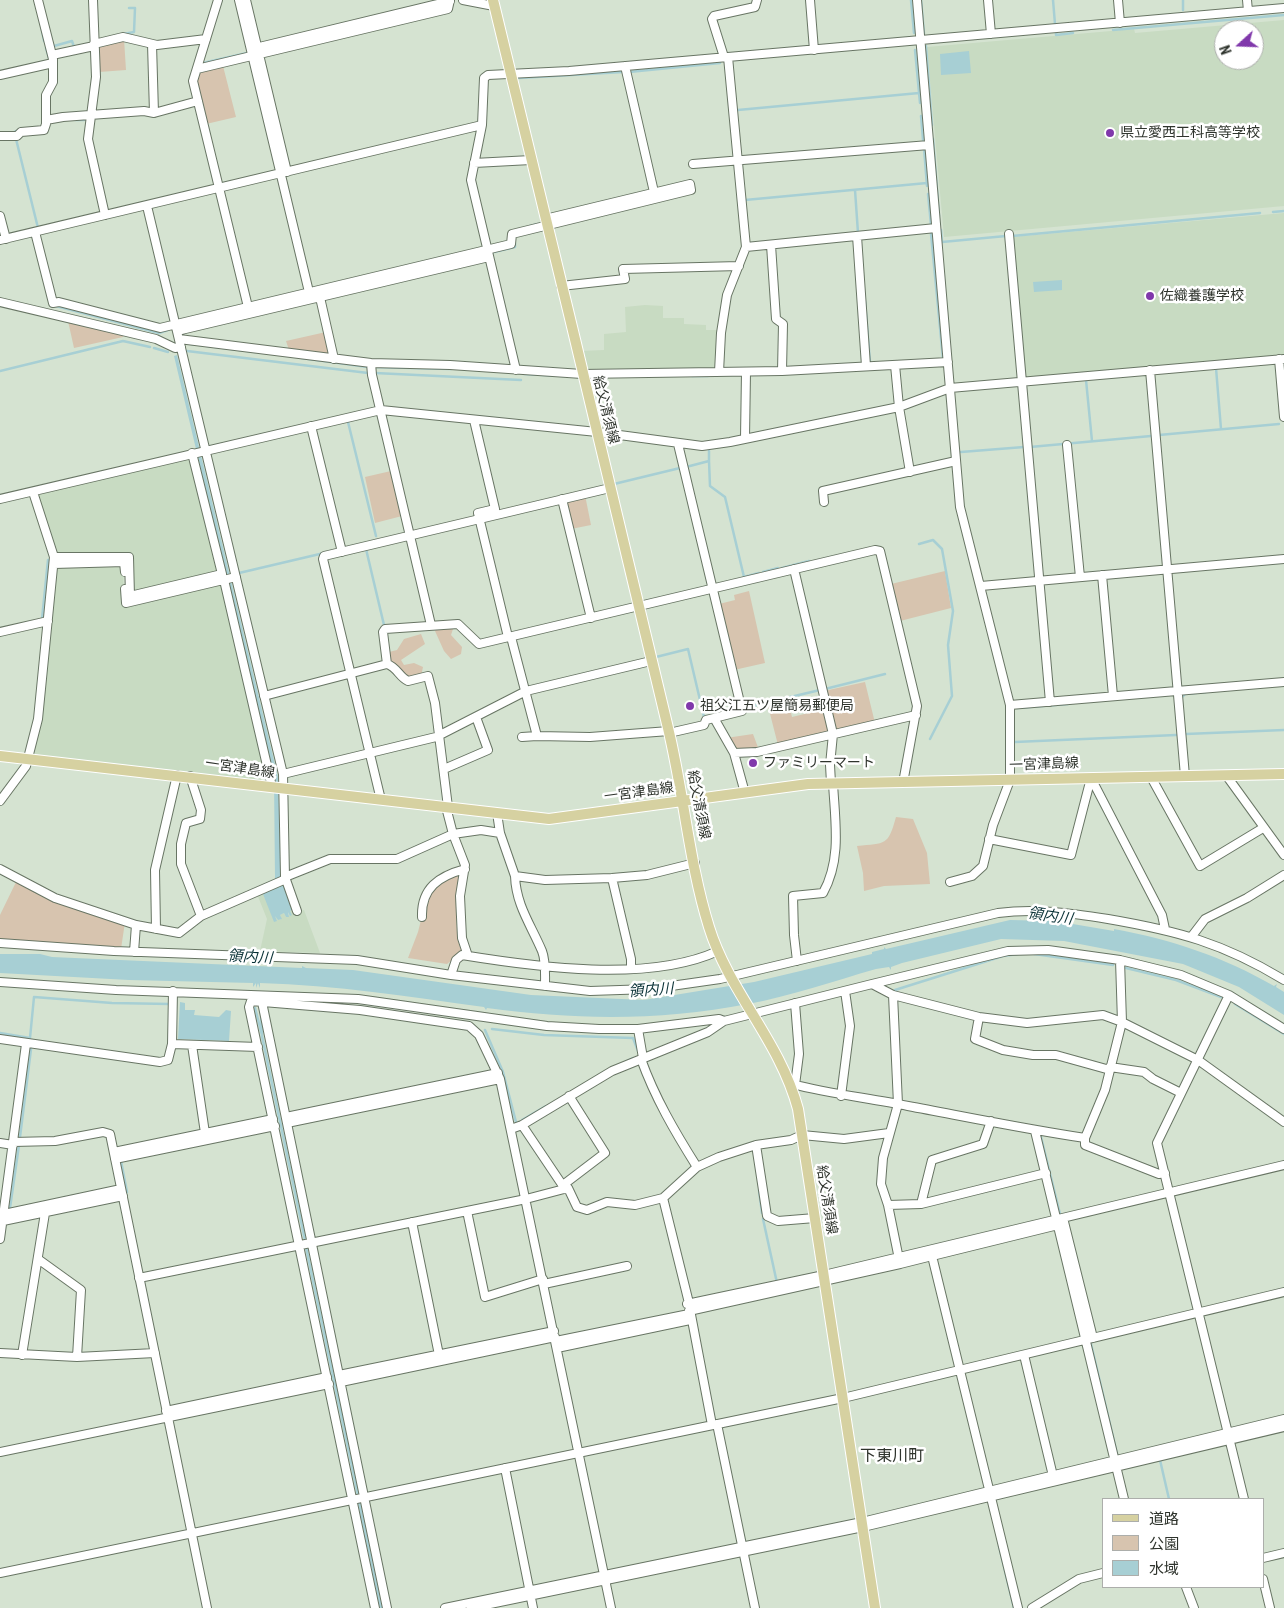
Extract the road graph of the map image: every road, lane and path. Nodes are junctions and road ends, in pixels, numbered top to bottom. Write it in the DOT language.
graph roads {
  1 [pos="38,0"];
  2 [pos="93,0"];
  3 [pos="218,0"];
  4 [pos="239,0"];
  5 [pos="246,0"];
  6 [pos="450,0"];
  7 [pos="463,0"];
  8 [pos="756,0"];
  9 [pos="810,0"];
  10 [pos="917,0"];
  11 [pos="988,0"];
  12 [pos="1118,0"];
  13 [pos="1247,0"];
  14 [pos="493,3"];
  15 [pos="1284,8"];
  16 [pos="1248,11"];
  17 [pos="1120,22"];
  18 [pos="991,34"];
  19 [pos="206,39"];
  20 [pos="921,41"];
  21 [pos="152,44"];
  22 [pos="94,45"];
  23 [pos="814,50"];
  24 [pos="255,52"];
  25 [pos="726,57"];
  26 [pos="52,59"];
  27 [pos="625,66"];
  28 [pos="197,69"];
  29 [pos="510,73"];
  30 [pos="0,75"];
  31 [pos="198,101"];
  32 [pos="154,113"];
  33 [pos="90,116"];
  34 [pos="46,120"];
  35 [pos="482,125"];
  36 [pos="0,136"];
  37 [pos="929,145"];
  38 [pos="531,160"];
  39 [pos="737,161"];
  40 [pos="474,163"];
  41 [pos="693,164"];
  42 [pos="284,173"];
  43 [pos="220,188"];
  44 [pos="654,192"];
  45 [pos="147,206"];
  46 [pos="105,215"];
  47 [pos="0,216"];
  48 [pos="546,222"];
  49 [pos="936,228"];
  50 [pos="35,232"];
  51 [pos="1009,234"];
  52 [pos="857,236"];
  53 [pos="3,240"];
  54 [pos="771,245"];
  55 [pos="746,248"];
  56 [pos="488,253"];
  57 [pos="739,266"];
  58 [pos="561,286"];
  59 [pos="309,292"];
  60 [pos="319,293"];
  61 [pos="0,302"];
  62 [pos="248,307"];
  63 [pos="178,335"];
  64 [pos="334,359"];
  65 [pos="1282,359"];
  66 [pos="948,362"];
  67 [pos="371,363"];
  68 [pos="895,365"];
  69 [pos="866,366"];
  70 [pos="516,370"];
  71 [pos="1150,370"];
  72 [pos="782,371"];
  73 [pos="719,372"];
  74 [pos="746,372"];
  75 [pos="582,374"];
  76 [pos="1022,382"];
  77 [pos="950,388"];
  78 [pos="899,407"];
  79 [pos="380,410"];
  80 [pos="1284,417"];
  81 [pos="474,420"];
  82 [pos="311,426"];
  83 [pos="596,432"];
  84 [pos="745,438"];
  85 [pos="678,444"];
  86 [pos="1067,445"];
  87 [pos="199,452"];
  88 [pos="956,461"];
  89 [pos="910,472"];
  90 [pos="610,488"];
  91 [pos="33,492"];
  92 [pos="562,498"];
  93 [pos="0,499"];
  94 [pos="824,502"];
  95 [pos="479,517"];
  96 [pos="410,535"];
  97 [pos="342,552"];
  98 [pos="1284,559"];
  99 [pos="54,560"];
  100 [pos="794,569"];
  101 [pos="1167,569"];
  102 [pos="1102,575"];
  103 [pos="1080,577"];
  104 [pos="225,578"];
  105 [pos="1039,580"];
  106 [pos="981,586"];
  107 [pos="712,589"];
  108 [pos="638,606"];
  109 [pos="591,618"];
  110 [pos="48,621"];
  111 [pos="431,625"];
  112 [pos="0,632"];
  113 [pos="509,637"];
  114 [pos="651,661"];
  115 [pos="387,664"];
  116 [pos="350,674"];
  117 [pos="1284,682"];
  118 [pos="526,691"];
  119 [pos="1178,691"];
  120 [pos="264,696"];
  121 [pos="1113,696"];
  122 [pos="1050,702"];
  123 [pos="1010,705"];
  124 [pos="916,715"];
  125 [pos="476,717"];
  126 [pos="714,718"];
  127 [pos="669,732"];
  128 [pos="833,734"];
  129 [pos="438,736"];
  130 [pos="537,736"];
  131 [pos="522,737"];
  132 [pos="734,753"];
  133 [pos="370,754"];
  134 [pos="0,756"];
  135 [pos="28,759"];
  136 [pos="444,769"];
  137 [pos="283,774"];
  138 [pos="1284,774"];
  139 [pos="177,775"];
  140 [pos="190,776"];
  141 [pos="1185,776"];
  142 [pos="1226,776"];
  143 [pos="1151,777"];
  144 [pos="1091,778"];
  145 [pos="1010,780"];
  146 [pos="832,783"];
  147 [pos="903,783"];
  148 [pos="277,788"];
  149 [pos="745,793"];
  150 [pos="0,800"];
  151 [pos="381,800"];
  152 [pos="684,800"];
  153 [pos="447,807"];
  154 [pos="497,813"];
  155 [pos="1263,828"];
  156 [pos="500,832"];
  157 [pos="453,834"];
  158 [pos="989,839"];
  159 [pos="1284,856"];
  160 [pos="695,863"];
  161 [pos="0,869"];
  162 [pos="465,869"];
  163 [pos="1284,875"];
  164 [pos="516,876"];
  165 [pos="612,878"];
  166 [pos="285,879"];
  167 [pos="950,882"];
  168 [pos="297,911"];
  169 [pos="201,916"];
  170 [pos="422,917"];
  171 [pos="136,925"];
  172 [pos="156,929"];
  173 [pos="1165,929"];
  174 [pos="1192,936"];
  175 [pos="0,943"];
  176 [pos="134,952"];
  177 [pos="718,952"];
  178 [pos="468,956"];
  179 [pos="1120,960"];
  180 [pos="797,961"];
  181 [pos="544,966"];
  182 [pos="631,969"];
  183 [pos="451,975"];
  184 [pos="732,978"];
  185 [pos="1284,980"];
  186 [pos="0,982"];
  187 [pos="872,984"];
  188 [pos="545,986"];
  189 [pos="174,990"];
  190 [pos="845,991"];
  191 [pos="893,995"];
  192 [pos="1229,995"];
  193 [pos="262,1002"];
  194 [pos="796,1003"];
  195 [pos="753,1013"];
  196 [pos="979,1018"];
  197 [pos="724,1021"];
  198 [pos="1122,1022"];
  199 [pos="1284,1028"];
  200 [pos="638,1029"];
  201 [pos="0,1039"];
  202 [pos="26,1044"];
  203 [pos="172,1044"];
  204 [pos="192,1045"];
  205 [pos="258,1047"];
  206 [pos="642,1059"];
  207 [pos="1198,1060"];
  208 [pos="1110,1068"];
  209 [pos="499,1076"];
  210 [pos="793,1085"];
  211 [pos="1181,1093"];
  212 [pos="569,1096"];
  213 [pos="841,1096"];
  214 [pos="898,1104"];
  215 [pos="287,1120"];
  216 [pos="991,1121"];
  217 [pos="274,1122"];
  218 [pos="1284,1122"];
  219 [pos="522,1125"];
  220 [pos="511,1129"];
  221 [pos="1035,1131"];
  222 [pos="206,1133"];
  223 [pos="889,1133"];
  224 [pos="802,1135"];
  225 [pos="1085,1138"];
  226 [pos="0,1143"];
  227 [pos="13,1144"];
  228 [pos="756,1145"];
  229 [pos="114,1155"];
  230 [pos="1284,1165"];
  231 [pos="697,1167"];
  232 [pos="1165,1173"];
  233 [pos="1046,1174"];
  234 [pos="564,1187"];
  235 [pos="1170,1192"];
  236 [pos="122,1193"];
  237 [pos="663,1198"];
  238 [pos="526,1199"];
  239 [pos="921,1204"];
  240 [pos="888,1205"];
  241 [pos="467,1211"];
  242 [pos="45,1212"];
  243 [pos="3,1218"];
  244 [pos="815,1218"];
  245 [pos="1059,1221"];
  246 [pos="412,1222"];
  247 [pos="0,1239"];
  248 [pos="312,1243"];
  249 [pos="300,1246"];
  250 [pos="932,1256"];
  251 [pos="38,1259"];
  252 [pos="899,1260"];
  253 [pos="627,1266"];
  254 [pos="139,1278"];
  255 [pos="824,1278"];
  256 [pos="543,1282"];
  257 [pos="1284,1292"];
  258 [pos="689,1312"];
  259 [pos="1198,1312"];
  260 [pos="555,1339"];
  261 [pos="1089,1339"];
  262 [pos="0,1353"];
  263 [pos="155,1353"];
  264 [pos="22,1355"];
  265 [pos="440,1355"];
  266 [pos="1024,1355"];
  267 [pos="77,1357"];
  268 [pos="960,1370"];
  269 [pos="340,1379"];
  270 [pos="328,1381"];
  271 [pos="843,1398"];
  272 [pos="167,1414"];
  273 [pos="1284,1419"];
  274 [pos="714,1425"];
  275 [pos="1284,1427"];
  276 [pos="1229,1436"];
  277 [pos="0,1452"];
  278 [pos="579,1452"];
  279 [pos="1115,1464"];
  280 [pos="505,1468"];
  281 [pos="1053,1476"];
  282 [pos="990,1494"];
  283 [pos="365,1497"];
  284 [pos="1124,1498"];
  285 [pos="1244,1498"];
  286 [pos="352,1500"];
  287 [pos="862,1525"];
  288 [pos="191,1532"];
  289 [pos="742,1549"];
  290 [pos="1284,1553"];
  291 [pos="1264,1558"];
  292 [pos="0,1573"];
  293 [pos="1102,1573"];
  294 [pos="605,1578"];
  295 [pos="1264,1583"];
  296 [pos="1186,1588"];
  297 [pos="530,1593"];
  298 [pos="207,1608"];
  299 [pos="375,1608"];
  300 [pos="387,1608"];
  301 [pos="444,1608"];
  302 [pos="471,1608"];
  303 [pos="533,1608"];
  304 [pos="611,1608"];
  305 [pos="755,1608"];
  306 [pos="875,1608"];
  307 [pos="1018,1608"];
  308 [pos="1032,1608"];
  309 [pos="1194,1608"];
  310 [pos="1270,1608"];
  1 -- 26 [label="street"];
  2 -- 22 [label="street"];
  3 -- 19 [label="street"];
  4 -- 24 [label="street"];
  5 -- 24 [label="street"];
  6 -- 24 [label="street"];
  7 -- 14 [label="street"];
  8 -- 25 [label="street"];
  9 -- 23 [label="street"];
  10 -- 20 [label="street"];
  11 -- 18 [label="street"];
  12 -- 17 [label="street"];
  13 -- 16 [label="street"];
  14 -- 29 [label="main road, 給父清須線"];
  15 -- 16 [label="street"];
  16 -- 17 [label="street"];
  17 -- 18 [label="street"];
  18 -- 20 [label="street"];
  19 -- 21 [label="street"];
  19 -- 28 [label="street"];
  20 -- 23 [label="street"];
  20 -- 37 [label="street"];
  21 -- 22 [label="street"];
  21 -- 32 [label="street"];
  22 -- 26 [label="street"];
  22 -- 33 [label="street"];
  23 -- 25 [label="street"];
  24 -- 28 [label="street"];
  24 -- 42 [label="street"];
  25 -- 27 [label="street"];
  25 -- 39 [label="street"];
  26 -- 30 [label="street"];
  26 -- 34 [label="street"];
  27 -- 29 [label="street"];
  27 -- 44 [label="street"];
  28 -- 31 [label="street"];
  29 -- 35 [label="street"];
  29 -- 38 [label="main road, 給父清須線"];
  31 -- 32 [label="street"];
  31 -- 43 [label="street"];
  32 -- 33 [label="street"];
  33 -- 34 [label="street"];
  33 -- 46 [label="street"];
  34 -- 36 [label="street"];
  35 -- 40 [label="street"];
  35 -- 42 [label="street"];
  37 -- 39 [label="street"];
  37 -- 49 [label="street"];
  38 -- 40 [label="street"];
  38 -- 48 [label="main road, 給父清須線"];
  39 -- 41 [label="street"];
  39 -- 55 [label="street"];
  40 -- 56 [label="street"];
  42 -- 43 [label="street"];
  42 -- 59 [label="street"];
  43 -- 45 [label="street"];
  43 -- 62 [label="street"];
  44 -- 48 [label="street"];
  44 -- 48 [label="street"];
  45 -- 46 [label="street"];
  45 -- 63 [label="street"];
  46 -- 50 [label="street"];
  47 -- 53 [label="street"];
  48 -- 56 [label="street"];
  48 -- 58 [label="main road, 給父清須線"];
  49 -- 52 [label="street"];
  49 -- 66 [label="street"];
  50 -- 53 [label="street"];
  50 -- 63 [label="street"];
  51 -- 76 [label="street"];
  52 -- 54 [label="street"];
  52 -- 69 [label="street"];
  54 -- 55 [label="street"];
  54 -- 72 [label="street"];
  55 -- 57 [label="street"];
  56 -- 60 [label="street"];
  56 -- 70 [label="street"];
  57 -- 58 [label="street"];
  57 -- 73 [label="street"];
  58 -- 75 [label="main road, 給父清須線"];
  59 -- 60 [label="street"];
  59 -- 62 [label="street"];
  60 -- 63 [label="street"];
  60 -- 64 [label="street"];
  61 -- 63 [label="street"];
  62 -- 63 [label="street"];
  63 -- 64 [label="street"];
  63 -- 87 [label="street"];
  64 -- 67 [label="street"];
  65 -- 71 [label="street"];
  65 -- 80 [label="street"];
  66 -- 68 [label="street"];
  66 -- 77 [label="street"];
  67 -- 70 [label="street"];
  67 -- 79 [label="street"];
  68 -- 69 [label="street"];
  68 -- 78 [label="street"];
  69 -- 72 [label="street"];
  70 -- 75 [label="street"];
  71 -- 76 [label="street"];
  71 -- 101 [label="street"];
  72 -- 74 [label="street"];
  73 -- 74 [label="street"];
  73 -- 75 [label="street"];
  74 -- 84 [label="street"];
  75 -- 83 [label="main road, 給父清須線"];
  76 -- 77 [label="street"];
  76 -- 105 [label="street"];
  77 -- 78 [label="street"];
  77 -- 88 [label="street"];
  78 -- 84 [label="street"];
  78 -- 89 [label="street"];
  79 -- 81 [label="street"];
  79 -- 82 [label="street"];
  79 -- 96 [label="street"];
  81 -- 83 [label="street"];
  81 -- 95 [label="street"];
  82 -- 87 [label="street"];
  82 -- 97 [label="street"];
  83 -- 85 [label="street"];
  83 -- 90 [label="main road, 給父清須線"];
  84 -- 85 [label="street"];
  85 -- 107 [label="street"];
  86 -- 103 [label="street"];
  87 -- 91 [label="street"];
  87 -- 104 [label="street"];
  87 -- 104 [label="street"];
  88 -- 89 [label="street"];
  88 -- 106 [label="street"];
  89 -- 94 [label="street"];
  90 -- 92 [label="street"];
  90 -- 108 [label="main road, 給父清須線"];
  91 -- 93 [label="street"];
  91 -- 99 [label="street"];
  92 -- 95 [label="street"];
  92 -- 109 [label="street"];
  95 -- 96 [label="street"];
  95 -- 113 [label="street"];
  96 -- 97 [label="street"];
  96 -- 111 [label="street"];
  97 -- 116 [label="street"];
  98 -- 101 [label="street"];
  99 -- 104 [label="street"];
  99 -- 110 [label="street"];
  100 -- 107 [label="street"];
  100 -- 124 [label="street"];
  100 -- 128 [label="street"];
  101 -- 102 [label="street"];
  101 -- 119 [label="street"];
  102 -- 103 [label="street"];
  102 -- 121 [label="street"];
  103 -- 105 [label="street"];
  104 -- 120 [label="street"];
  104 -- 148 [label="street"];
  105 -- 106 [label="street"];
  105 -- 122 [label="street"];
  106 -- 123 [label="street"];
  107 -- 108 [label="street"];
  107 -- 126 [label="street"];
  108 -- 109 [label="street"];
  108 -- 114 [label="main road, 給父清須線"];
  109 -- 113 [label="street"];
  110 -- 112 [label="street"];
  110 -- 135 [label="street"];
  111 -- 113 [label="street"];
  111 -- 115 [label="street"];
  113 -- 118 [label="street"];
  114 -- 118 [label="street"];
  114 -- 127 [label="main road, 給父清須線"];
  115 -- 116 [label="street"];
  115 -- 129 [label="street"];
  116 -- 120 [label="street"];
  116 -- 133 [label="street"];
  117 -- 119 [label="street"];
  118 -- 125 [label="street"];
  118 -- 130 [label="street"];
  119 -- 121 [label="street"];
  119 -- 141 [label="street"];
  120 -- 137 [label="street"];
  121 -- 122 [label="street"];
  122 -- 123 [label="street"];
  123 -- 145 [label="street"];
  124 -- 128 [label="street"];
  124 -- 147 [label="street"];
  125 -- 129 [label="street"];
  125 -- 136 [label="street"];
  126 -- 127 [label="street"];
  126 -- 132 [label="street"];
  127 -- 130 [label="street"];
  127 -- 152 [label="main road, 給父清須線"];
  128 -- 132 [label="street"];
  128 -- 146 [label="street"];
  129 -- 133 [label="street"];
  129 -- 136 [label="street"];
  130 -- 131 [label="street"];
  132 -- 149 [label="street"];
  133 -- 137 [label="street"];
  133 -- 151 [label="street"];
  134 -- 135 [label="main road, 一宮津島線"];
  135 -- 139 [label="main road, 一宮津島線"];
  135 -- 150 [label="street"];
  136 -- 153 [label="street"];
  137 -- 148 [label="street"];
  138 -- 142 [label="main road, 一宮津島線"];
  139 -- 140 [label="main road, 一宮津島線"];
  139 -- 172 [label="street"];
  140 -- 148 [label="main road, 一宮津島線"];
  140 -- 169 [label="street"];
  141 -- 142 [label="main road, 一宮津島線"];
  141 -- 143 [label="main road, 一宮津島線"];
  142 -- 155 [label="street"];
  143 -- 144 [label="main road, 一宮津島線"];
  143 -- 155 [label="street"];
  144 -- 145 [label="main road, 一宮津島線"];
  144 -- 158 [label="street"];
  144 -- 173 [label="street"];
  145 -- 147 [label="main road, 一宮津島線"];
  145 -- 158 [label="street"];
  146 -- 147 [label="main road, 一宮津島線"];
  146 -- 149 [label="main road, 一宮津島線"];
  146 -- 180 [label="street"];
  148 -- 151 [label="main road, 一宮津島線"];
  148 -- 166 [label="street"];
  149 -- 152 [label="main road, 一宮津島線"];
  151 -- 153 [label="main road, 一宮津島線"];
  152 -- 154 [label="main road, 一宮津島線"];
  152 -- 160 [label="main road, 給父清須線"];
  153 -- 154 [label="main road, 一宮津島線"];
  153 -- 157 [label="street"];
  154 -- 156 [label="street"];
  155 -- 159 [label="street"];
  156 -- 157 [label="street"];
  156 -- 164 [label="street"];
  157 -- 162 [label="street"];
  157 -- 166 [label="street"];
  158 -- 167 [label="street"];
  160 -- 165 [label="street"];
  160 -- 177 [label="main road, 給父清須線"];
  161 -- 171 [label="street"];
  162 -- 170 [label="street"];
  162 -- 178 [label="street"];
  163 -- 174 [label="street"];
  164 -- 165 [label="street"];
  164 -- 181 [label="street"];
  165 -- 182 [label="street"];
  166 -- 168 [label="street"];
  166 -- 169 [label="street"];
  169 -- 172 [label="street"];
  171 -- 172 [label="street"];
  171 -- 176 [label="street"];
  173 -- 174 [label="street"];
  173 -- 180 [label="street"];
  174 -- 185 [label="street"];
  175 -- 176 [label="street"];
  176 -- 183 [label="street"];
  177 -- 182 [label="street"];
  177 -- 184 [label="main road, 給父清須線"];
  178 -- 181 [label="street"];
  178 -- 183 [label="street"];
  179 -- 187 [label="street"];
  179 -- 192 [label="street"];
  179 -- 198 [label="street"];
  180 -- 184 [label="street"];
  181 -- 182 [label="street"];
  181 -- 188 [label="street"];
  183 -- 188 [label="street"];
  184 -- 188 [label="street"];
  184 -- 195 [label="main road, 給父清須線"];
  186 -- 189 [label="street"];
  187 -- 190 [label="street"];
  187 -- 191 [label="street"];
  189 -- 200 [label="street"];
  189 -- 203 [label="street"];
  190 -- 194 [label="street"];
  190 -- 213 [label="street"];
  191 -- 196 [label="street"];
  191 -- 214 [label="street"];
  192 -- 199 [label="street"];
  192 -- 207 [label="street"];
  193 -- 205 [label="street"];
  193 -- 209 [label="street"];
  193 -- 215 [label="street"];
  194 -- 195 [label="street"];
  194 -- 210 [label="street"];
  195 -- 197 [label="street"];
  195 -- 210 [label="main road, 給父清須線"];
  196 -- 198 [label="street"];
  196 -- 208 [label="street"];
  197 -- 200 [label="street"];
  197 -- 206 [label="street"];
  198 -- 207 [label="street"];
  198 -- 208 [label="street"];
  200 -- 206 [label="street"];
  201 -- 202 [label="street"];
  202 -- 203 [label="street"];
  202 -- 227 [label="street"];
  203 -- 204 [label="street"];
  204 -- 205 [label="street"];
  204 -- 222 [label="street"];
  205 -- 217 [label="street"];
  206 -- 212 [label="street"];
  206 -- 231 [label="street"];
  207 -- 211 [label="street"];
  207 -- 218 [label="street"];
  208 -- 211 [label="street"];
  208 -- 225 [label="street"];
  209 -- 215 [label="street"];
  209 -- 220 [label="street"];
  210 -- 213 [label="street"];
  210 -- 224 [label="main road, 給父清須線"];
  211 -- 232 [label="street"];
  212 -- 219 [label="street"];
  212 -- 234 [label="street"];
  213 -- 214 [label="street"];
  214 -- 216 [label="street"];
  214 -- 223 [label="street"];
  215 -- 248 [label="street"];
  216 -- 221 [label="street"];
  216 -- 239 [label="street"];
  217 -- 222 [label="street"];
  217 -- 229 [label="street"];
  217 -- 249 [label="street"];
  219 -- 220 [label="street"];
  219 -- 234 [label="street"];
  220 -- 238 [label="street"];
  221 -- 225 [label="street"];
  221 -- 233 [label="street"];
  222 -- 229 [label="street"];
  223 -- 224 [label="street"];
  223 -- 240 [label="street"];
  224 -- 228 [label="street"];
  224 -- 244 [label="main road, 給父清須線"];
  225 -- 232 [label="street"];
  226 -- 227 [label="street"];
  227 -- 229 [label="street"];
  227 -- 243 [label="street"];
  228 -- 231 [label="street"];
  228 -- 244 [label="street"];
  229 -- 236 [label="street"];
  230 -- 235 [label="street"];
  231 -- 237 [label="street"];
  232 -- 235 [label="street"];
  233 -- 239 [label="street"];
  233 -- 245 [label="street"];
  234 -- 237 [label="street"];
  234 -- 238 [label="street"];
  235 -- 245 [label="street"];
  235 -- 259 [label="street"];
  236 -- 242 [label="street"];
  236 -- 243 [label="street"];
  236 -- 254 [label="street"];
  237 -- 258 [label="street"];
  238 -- 241 [label="street"];
  238 -- 256 [label="street"];
  239 -- 240 [label="street"];
  240 -- 252 [label="street"];
  241 -- 246 [label="street"];
  241 -- 256 [label="street"];
  242 -- 243 [label="street"];
  242 -- 251 [label="street"];
  243 -- 247 [label="street"];
  244 -- 255 [label="main road, 給父清須線"];
  245 -- 250 [label="street"];
  245 -- 252 [label="street"];
  245 -- 261 [label="street"];
  246 -- 248 [label="street"];
  246 -- 265 [label="street"];
  248 -- 249 [label="street"];
  248 -- 269 [label="street"];
  249 -- 254 [label="street"];
  249 -- 270 [label="street"];
  250 -- 252 [label="street"];
  250 -- 268 [label="street"];
  251 -- 264 [label="street"];
  251 -- 267 [label="street"];
  252 -- 255 [label="street"];
  253 -- 256 [label="street"];
  254 -- 263 [label="street"];
  255 -- 258 [label="street"];
  255 -- 271 [label="main road, 給父清須線"];
  256 -- 260 [label="street"];
  257 -- 259 [label="street"];
  258 -- 260 [label="street"];
  258 -- 274 [label="street"];
  259 -- 261 [label="street"];
  259 -- 276 [label="street"];
  260 -- 265 [label="street"];
  260 -- 269 [label="street"];
  260 -- 278 [label="street"];
  261 -- 266 [label="street"];
  261 -- 279 [label="street"];
  262 -- 264 [label="street"];
  263 -- 267 [label="street"];
  263 -- 272 [label="street"];
  264 -- 267 [label="street"];
  265 -- 269 [label="street"];
  266 -- 268 [label="street"];
  266 -- 281 [label="street"];
  268 -- 271 [label="street"];
  268 -- 282 [label="street"];
  269 -- 283 [label="street"];
  270 -- 272 [label="street"];
  270 -- 286 [label="street"];
  271 -- 274 [label="street"];
  271 -- 287 [label="main road, 給父清須線"];
  272 -- 277 [label="street"];
  272 -- 288 [label="street"];
  273 -- 276 [label="street"];
  274 -- 278 [label="street"];
  274 -- 289 [label="street"];
  275 -- 276 [label="street"];
  276 -- 279 [label="street"];
  276 -- 285 [label="street"];
  278 -- 280 [label="street"];
  278 -- 294 [label="street"];
  279 -- 281 [label="street"];
  279 -- 282 [label="street"];
  279 -- 284 [label="street"];
  280 -- 283 [label="street"];
  280 -- 297 [label="street"];
  281 -- 282 [label="street"];
  282 -- 287 [label="street"];
  282 -- 307 [label="street"];
  283 -- 286 [label="street"];
  283 -- 300 [label="street"];
  286 -- 288 [label="street"];
  286 -- 299 [label="street"];
  287 -- 289 [label="street"];
  287 -- 306 [label="main road, 給父清須線"];
  288 -- 292 [label="street"];
  288 -- 298 [label="street"];
  289 -- 294 [label="street"];
  289 -- 305 [label="street"];
  290 -- 291 [label="street"];
  293 -- 308 [label="street"];
  294 -- 297 [label="street"];
  294 -- 304 [label="street"];
  295 -- 310 [label="street"];
  296 -- 309 [label="street"];
  297 -- 301 [label="street"];
  297 -- 302 [label="street"];
  297 -- 303 [label="street"];
}
